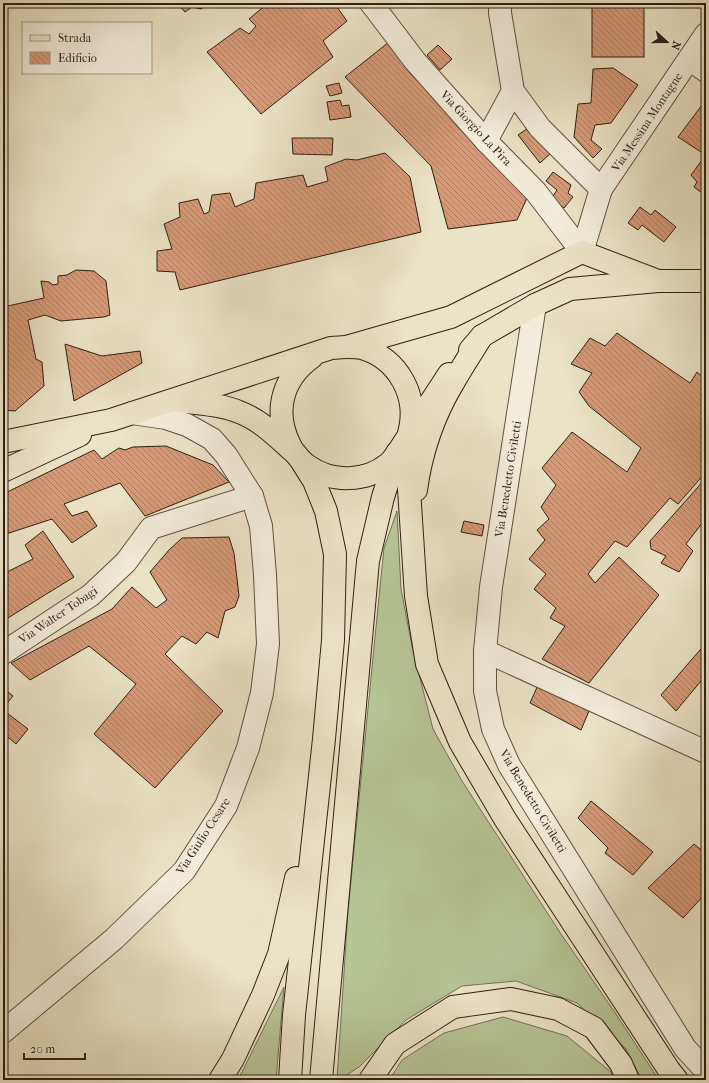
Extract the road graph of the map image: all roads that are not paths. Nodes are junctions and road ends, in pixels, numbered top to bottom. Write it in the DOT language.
graph roads {
  1 [pos="371,3"];
  2 [pos="500,3"];
  3 [pos="706,34"];
  4 [pos="698,65"];
  5 [pos="513,91"];
  6 [pos="486,141"];
  7 [pos="601,190"];
  8 [pos="582,252"];
  9 [pos="658,281"];
  10 [pos="706,281"];
  11 [pos="570,289"];
  12 [pos="535,304"];
  13 [pos="482,336"];
  14 [pos="339,348"];
  15 [pos="172,400"];
  16 [pos="221,406"];
  17 [pos="132,413"];
  18 [pos="111,420"];
  19 [pos="212,439"];
  20 [pos="3,442"];
  21 [pos="403,444"];
  22 [pos="297,456"];
  23 [pos="3,471"];
  24 [pos="252,496"];
  25 [pos="410,522"];
  26 [pos="485,651"];
  27 [pos="3,653"];
  28 [pos="324,739"];
  29 [pos="706,752"];
  30 [pos="3,1032"];
  31 [pos="706,1070"];
  32 [pos="220,1080"];
  33 [pos="290,1080"];
  34 [pos="321,1080"];
  35 [pos="370,1080"];
  36 [pos="628,1080"];
  37 [pos="677,1080"];
  1 -- 6 [label="street, Via Giorgio La Pira"];
  2 -- 5 [label="street"];
  3 -- 4 [label="street, Via Messina Montagne"];
  4 -- 7 [label="street, Via Messina Montagne"];
  5 -- 6 [label="street"];
  5 -- 7 [label="street"];
  6 -- 8 [label="street, Via Giorgio La Pira"];
  7 -- 8 [label="street, Via Messina Montagne"];
  8 -- 9 [label="main road"];
  8 -- 11 [label="main road"];
  8 -- 14 [label="main road"];
  9 -- 10 [label="main road"];
  9 -- 11 [label="main road"];
  11 -- 12 [label="main road"];
  12 -- 13 [label="main road"];
  12 -- 26 [label="street, Via Benedetto Civiletti"];
  13 -- 21 [label="main road"];
  13 -- 25 [label="main road"];
  14 -- 15 [label="main road"];
  14 -- 21 [label="main road"];
  14 -- 22 [label="main road"];
  15 -- 16 [label="main road"];
  15 -- 17 [label="main road"];
  16 -- 19 [label="street"];
  16 -- 22 [label="main road"];
  17 -- 18 [label="main road"];
  17 -- 19 [label="street, Via Giulio Cesare"];
  18 -- 20 [label="main road"];
  18 -- 23 [label="main road"];
  19 -- 24 [label="street, Via Giulio Cesare"];
  21 -- 22 [label="main road"];
  21 -- 25 [label="main road"];
  21 -- 34 [label="main road"];
  22 -- 28 [label="main road"];
  24 -- 27 [label="street, Via Walter Tobagi"];
  24 -- 30 [label="street, Via Giulio Cesare"];
  25 -- 37 [label="main road"];
  26 -- 29 [label="street"];
  26 -- 31 [label="street, Via Benedetto Civiletti"];
  28 -- 32 [label="main road"];
  28 -- 33 [label="main road"];
  35 -- 36 [label="main road"];
}
